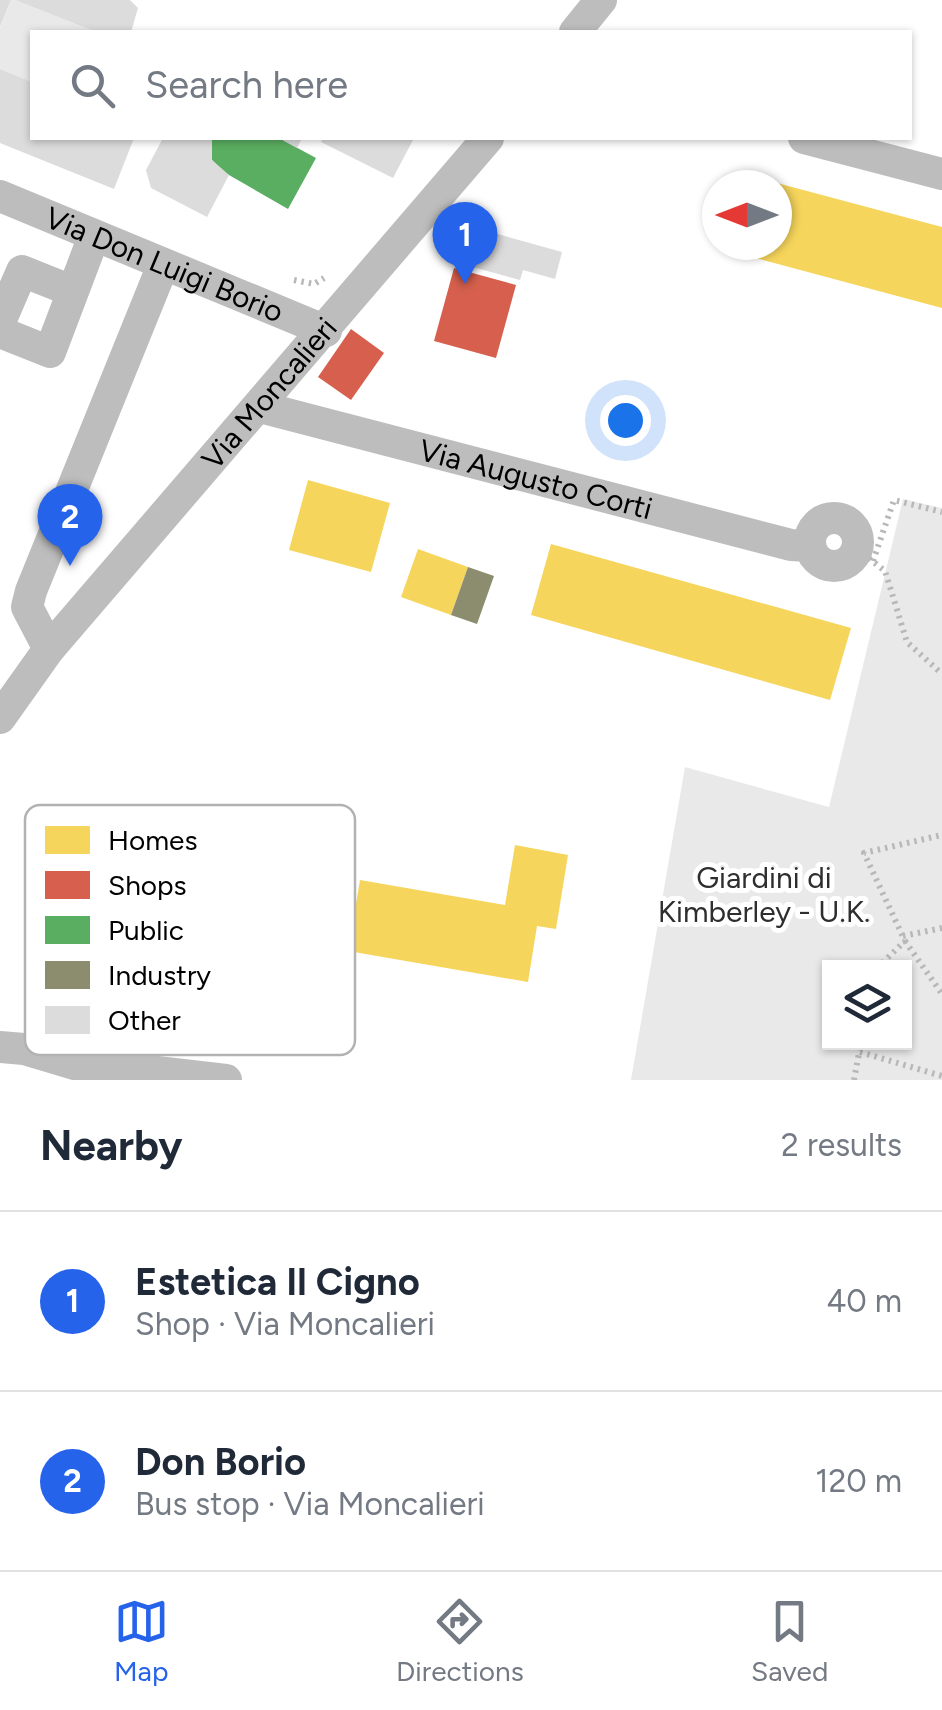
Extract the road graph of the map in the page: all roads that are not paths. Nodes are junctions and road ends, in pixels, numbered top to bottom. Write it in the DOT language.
graph roads {
  1 [pos="601,0"];
  2 [pos="577,30"];
  3 [pos="486,140"];
  4 [pos="812,140"];
  5 [pos="942,174"];
  6 [pos="0,196"];
  7 [pos="94,236"];
  8 [pos="163,265"];
  9 [pos="72,291"];
  10 [pos="0,322"];
  11 [pos="326,331"];
  12 [pos="0,332"];
  13 [pos="260,407"];
  14 [pos="865,555"];
  15 [pos="49,649"];
  16 [pos="0,718"];
  17 [pos="0,1047"];
  18 [pos="25,1052"];
  19 [pos="39,1055"];
  20 [pos="78,1063"];
  21 [pos="121,1080"];
  22 [pos="226,1080"];
  1 -- 2 [label="street"];
  3 -- 11 [label="street, Via Moncalieri"];
  4 -- 5 [label="street"];
  6 -- 7 [label="street, Via Don Luigi Borio"];
  7 -- 8 [label="street, Via Don Luigi Borio"];
  7 -- 9 [label="street"];
  8 -- 11 [label="street, Via Don Luigi Borio"];
  8 -- 15 [label="street"];
  9 -- 10 [label="street"];
  9 -- 12 [label="street"];
  11 -- 13 [label="street, Via Moncalieri"];
  13 -- 14 [label="street, Via Augusto Corti"];
  13 -- 15 [label="street, Via Moncalieri"];
  15 -- 16 [label="street, Via Moncalieri"];
  17 -- 18 [label="street"];
  19 -- 20 [label="street"];
  20 -- 21 [label="street"];
  20 -- 22 [label="street"];
}
